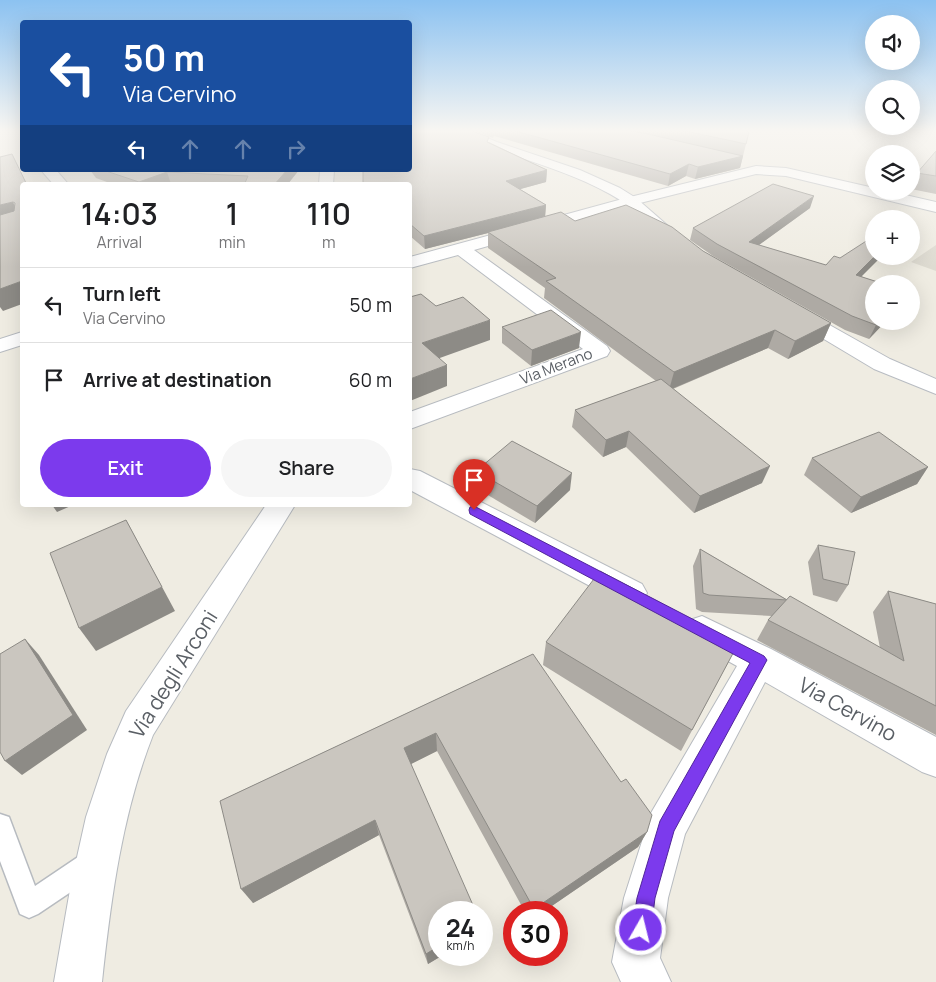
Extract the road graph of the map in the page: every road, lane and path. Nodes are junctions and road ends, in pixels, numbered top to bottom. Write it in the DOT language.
graph roads {
  1 [pos="580,176"];
  2 [pos="728,176"];
  3 [pos="802,176"];
  4 [pos="631,201"];
  5 [pos="936,207"];
  6 [pos="461,249"];
  7 [pos="691,252"];
  8 [pos="412,262"];
  9 [pos="781,306"];
  10 [pos="20,339"];
  11 [pos="0,346"];
  12 [pos="936,387"];
  13 [pos="412,420"];
  14 [pos="412,479"];
  15 [pos="280,507"];
  16 [pos="759,660"];
  17 [pos="936,758"];
  18 [pos="0,826"];
  19 [pos="98,859"];
  20 [pos="78,982"];
  21 [pos="647,982"];
  1 -- 4 [label="street"];
  2 -- 4 [label="street"];
  3 -- 5 [label="street"];
  4 -- 6 [label="street"];
  4 -- 7 [label="street"];
  6 -- 8 [label="street"];
  6 -- 13 [label="street, Via Merano"];
  9 -- 12 [label="street"];
  10 -- 11 [label="street"];
  14 -- 16 [label="street, Via Cervino"];
  15 -- 19 [label="street, Via degli Arconi"];
  16 -- 17 [label="street, Via Cervino"];
  16 -- 21 [label="street"];
  18 -- 19 [label="lane"];
  19 -- 20 [label="street, Via degli Arconi"];
}
